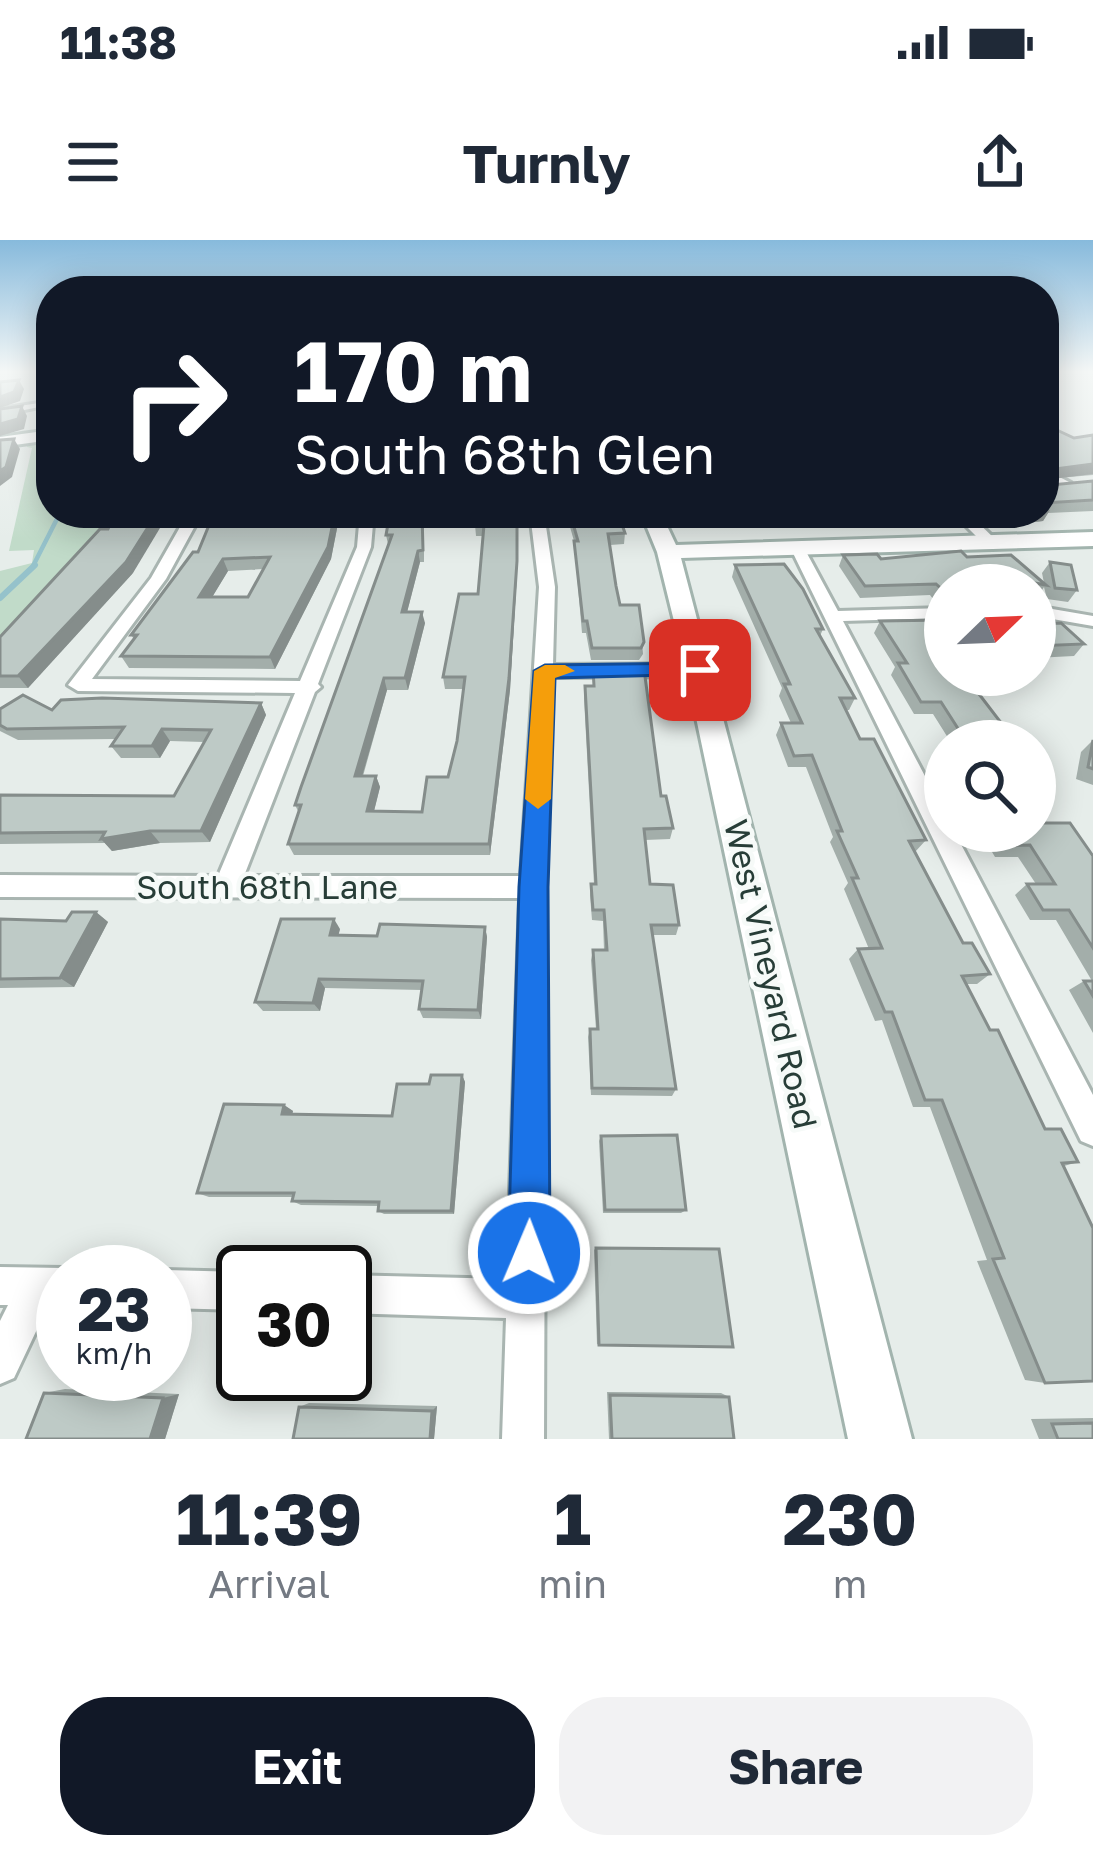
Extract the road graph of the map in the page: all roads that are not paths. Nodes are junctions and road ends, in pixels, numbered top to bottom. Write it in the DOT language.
graph roads {
  1 [pos="36,437"];
  2 [pos="0,442"];
  3 [pos="187,528"];
  4 [pos="366,528"];
  5 [pos="539,528"];
  6 [pos="974,528"];
  7 [pos="660,532"];
  8 [pos="1093,539"];
  9 [pos="991,544"];
  10 [pos="798,549"];
  11 [pos="924,614"];
  12 [pos="1056,615"];
  13 [pos="833,616"];
  14 [pos="1093,621"];
  15 [pos="700,670"];
  16 [pos="545,671"];
  17 [pos="311,687"];
  18 [pos="0,886"];
  19 [pos="533,887"];
  20 [pos="226,888"];
  21 [pos="1093,1129"];
  22 [pos="34,1286"];
  23 [pos="372,1295"];
  24 [pos="528,1299"];
  25 [pos="0,1364"];
  26 [pos="523,1439"];
  27 [pos="880,1439"];
  1 -- 2 [label="street"];
  3 -- 17 [label="street"];
  4 -- 17 [label="street"];
  5 -- 16 [label="street"];
  6 -- 9 [label="street"];
  7 -- 10 [label="street"];
  7 -- 15 [label="street, West Vineyard Road"];
  8 -- 9 [label="street"];
  9 -- 10 [label="street"];
  10 -- 13 [label="street"];
  11 -- 13 [label="street"];
  12 -- 14 [label="street"];
  13 -- 21 [label="street"];
  15 -- 16 [label="street"];
  15 -- 27 [label="street, West Vineyard Road"];
  16 -- 19 [label="street"];
  17 -- 20 [label="street"];
  18 -- 20 [label="street, South 68th Lane"];
  19 -- 20 [label="street, South 68th Lane"];
  19 -- 24 [label="street"];
  22 -- 25 [label="street"];
  23 -- 24 [label="street"];
  24 -- 26 [label="street"];
}
